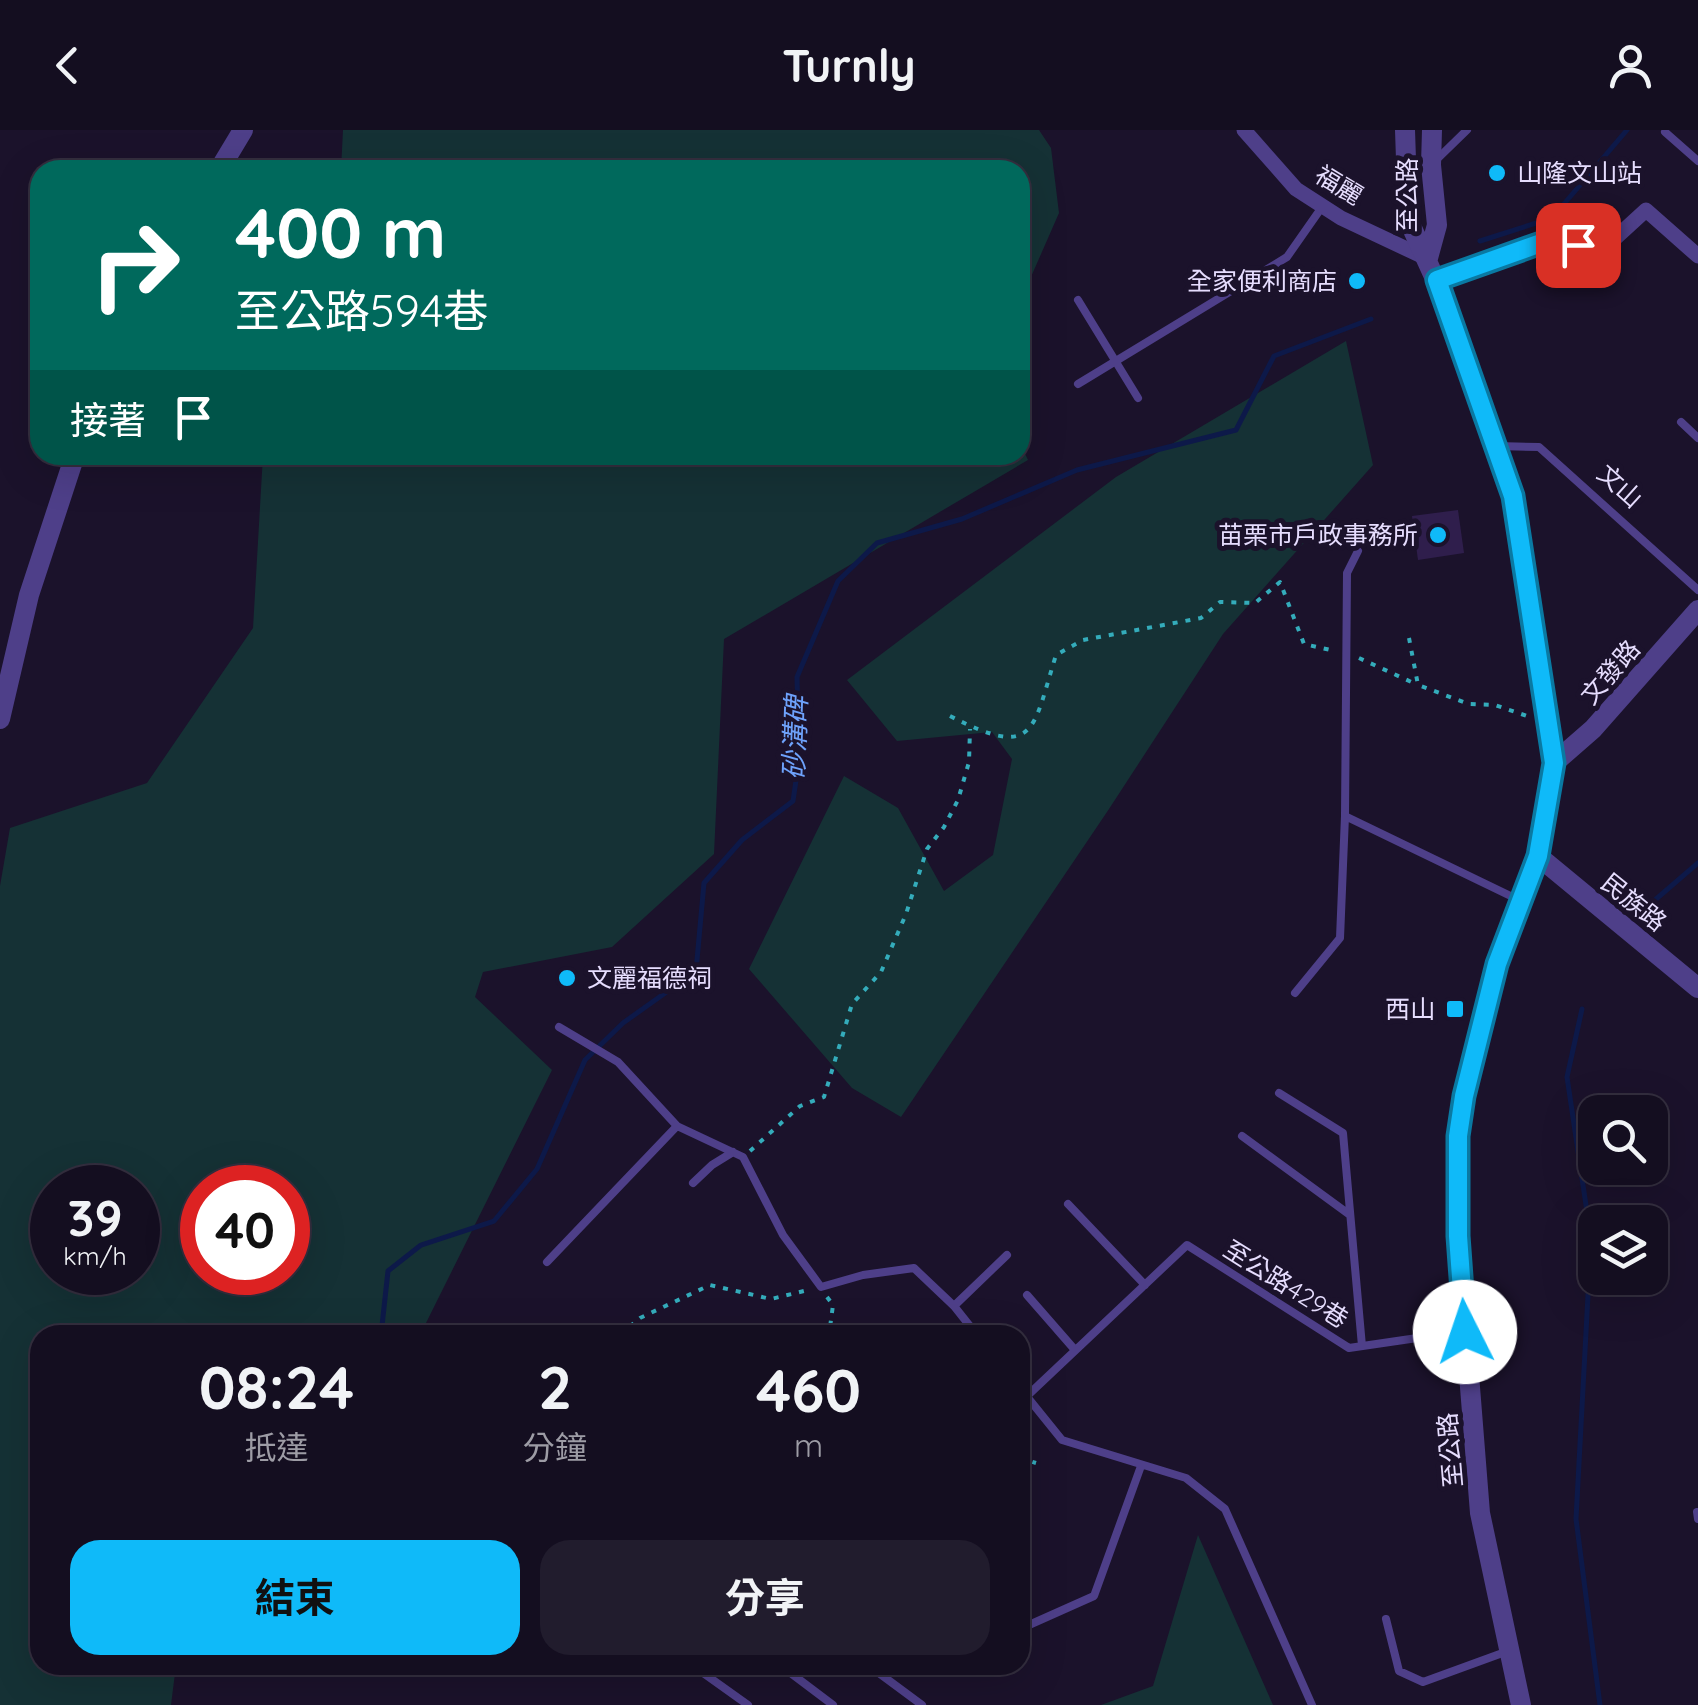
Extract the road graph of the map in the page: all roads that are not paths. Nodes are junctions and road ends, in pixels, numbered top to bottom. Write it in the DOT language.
graph roads {
  1 [pos="243,130"];
  2 [pos="1244,130"];
  3 [pos="1405,130"];
  4 [pos="1432,130"];
  5 [pos="1467,130"];
  6 [pos="1666,132"];
  7 [pos="226,160"];
  8 [pos="1698,160"];
  9 [pos="1430,165"];
  10 [pos="1405,169"];
  11 [pos="1322,206"];
  12 [pos="1695,246"];
  13 [pos="1428,258"];
  14 [pos="1437,280"];
  15 [pos="1078,300"];
  16 [pos="1114,362"];
  17 [pos="1078,384"];
  18 [pos="1138,398"];
  19 [pos="1682,422"];
  20 [pos="1698,438"];
  21 [pos="1497,446"];
  22 [pos="72,465"];
  23 [pos="1358,550"];
  24 [pos="1698,590"];
  25 [pos="1698,610"];
  26 [pos="0,719"];
  27 [pos="1554,763"];
  28 [pos="1345,816"];
  29 [pos="1538,856"];
  30 [pos="1521,901"];
  31 [pos="1698,988"];
  32 [pos="1295,993"];
  33 [pos="559,1028"];
  34 [pos="1279,1093"];
  35 [pos="677,1126"];
  36 [pos="1242,1136"];
  37 [pos="734,1152"];
  38 [pos="693,1184"];
  39 [pos="1068,1204"];
  40 [pos="1350,1215"];
  41 [pos="1007,1255"];
  42 [pos="547,1262"];
  43 [pos="1145,1285"];
  44 [pos="1027,1296"];
  45 [pos="954,1306"];
  46 [pos="969,1325"];
  47 [pos="1465,1332"];
  48 [pos="1362,1346"];
  49 [pos="1075,1350"];
  50 [pos="1030,1392"];
  51 [pos="1030,1401"];
  52 [pos="1141,1466"];
  53 [pos="1386,1618"];
  54 [pos="1030,1625"];
  55 [pos="1508,1651"];
  56 [pos="706,1675"];
  57 [pos="793,1675"];
  58 [pos="882,1675"];
  59 [pos="748,1705"];
  60 [pos="833,1705"];
  61 [pos="922,1705"];
  62 [pos="1312,1705"];
  63 [pos="1521,1705"];
  1 -- 7 [label="street"];
  2 -- 11 [label="street, 福麗"];
  3 -- 10 [label="street, 至公路"];
  4 -- 9 [label="street, 至公路"];
  5 -- 9 [label="lane"];
  6 -- 8 [label="lane"];
  9 -- 10 [label="lane"];
  9 -- 13 [label="street, 至公路"];
  10 -- 13 [label="street, 至公路"];
  11 -- 13 [label="street, 福麗"];
  11 -- 16 [label="lane"];
  12 -- 14 [label="street"];
  13 -- 14 [label="street, 至公路"];
  14 -- 21 [label="street, 至公路"];
  15 -- 16 [label="lane"];
  16 -- 17 [label="lane"];
  16 -- 18 [label="lane"];
  19 -- 20 [label="lane"];
  21 -- 24 [label="lane, 文山"];
  21 -- 27 [label="street, 至公路"];
  22 -- 26 [label="street"];
  23 -- 28 [label="lane"];
  25 -- 27 [label="street, 文發路"];
  27 -- 29 [label="street, 至公路"];
  28 -- 30 [label="lane"];
  28 -- 32 [label="lane"];
  29 -- 30 [label="street, 至公路"];
  29 -- 31 [label="street, 民族路"];
  30 -- 47 [label="street, 至公路"];
  33 -- 35 [label="lane"];
  34 -- 40 [label="lane"];
  35 -- 37 [label="lane"];
  35 -- 42 [label="lane"];
  36 -- 40 [label="lane"];
  37 -- 38 [label="lane"];
  37 -- 45 [label="lane"];
  39 -- 43 [label="lane"];
  40 -- 48 [label="lane"];
  41 -- 45 [label="lane"];
  43 -- 48 [label="lane, 至公路429巷"];
  43 -- 49 [label="lane, 至公路429巷"];
  44 -- 49 [label="lane"];
  45 -- 46 [label="lane"];
  47 -- 48 [label="lane, 至公路429巷"];
  47 -- 55 [label="street, 至公路"];
  49 -- 50 [label="lane, 至公路429巷"];
  51 -- 52 [label="lane"];
  52 -- 54 [label="lane"];
  52 -- 62 [label="lane"];
  53 -- 55 [label="lane"];
  55 -- 63 [label="street, 至公路"];
  56 -- 59 [label="lane"];
  57 -- 60 [label="lane"];
  58 -- 61 [label="lane"];
}
